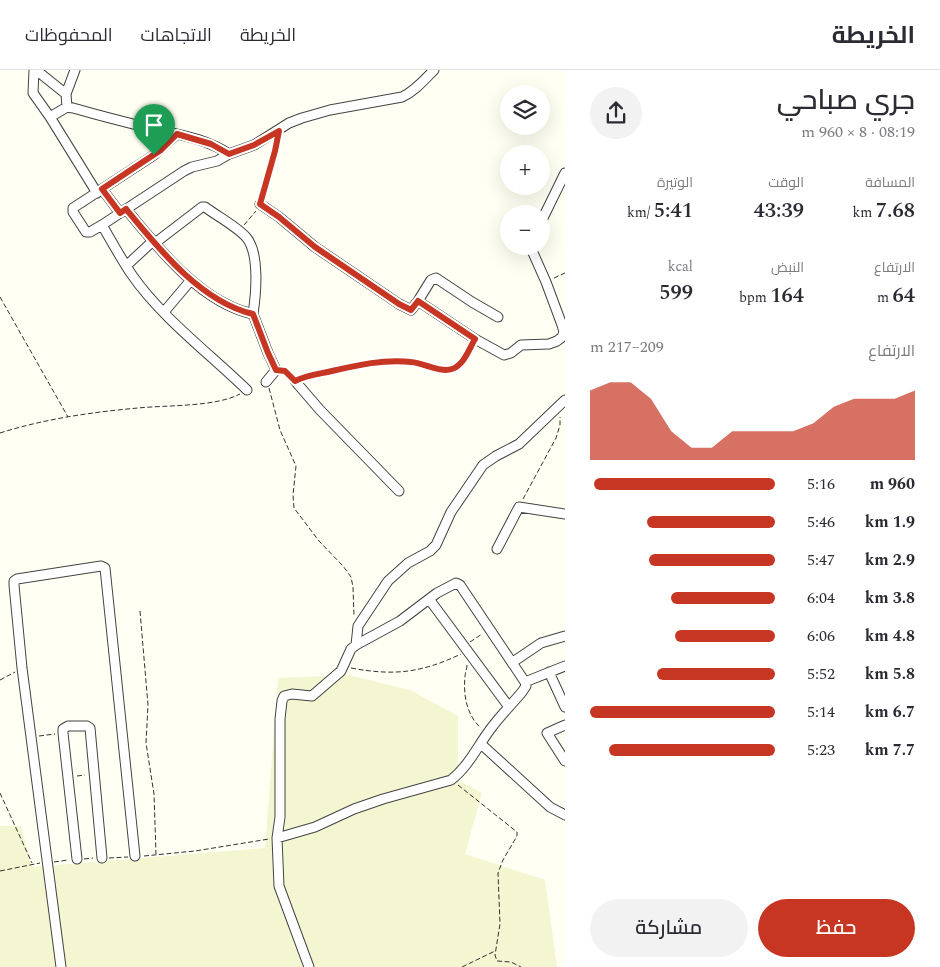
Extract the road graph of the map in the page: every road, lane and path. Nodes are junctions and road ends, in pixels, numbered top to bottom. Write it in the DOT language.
graph roads {
  1 [pos="35,70"];
  2 [pos="75,70"];
  3 [pos="434,70"];
  4 [pos="66,94"];
  5 [pos="67,107"];
  6 [pos="50,117"];
  7 [pos="279,131"];
  8 [pos="177,134"];
  9 [pos="229,154"];
  10 [pos="565,173"];
  11 [pos="99,191"];
  12 [pos="260,204"];
  13 [pos="549,205"];
  14 [pos="123,211"];
  15 [pos="102,225"];
  16 [pos="238,231"];
  17 [pos="154,242"];
  18 [pos="534,255"];
  19 [pos="126,266"];
  20 [pos="565,273"];
  21 [pos="191,280"];
  22 [pos="546,282"];
  23 [pos="0,297"];
  24 [pos="418,301"];
  25 [pos="164,312"];
  26 [pos="253,314"];
  27 [pos="498,316"];
  28 [pos="564,332"];
  29 [pos="475,339"];
  30 [pos="295,381"];
  31 [pos="266,382"];
  32 [pos="247,390"];
  33 [pos="562,402"];
  34 [pos="68,418"];
  35 [pos="0,433"];
  36 [pos="400,491"];
  37 [pos="519,506"];
  38 [pos="565,514"];
  39 [pos="497,550"];
  40 [pos="429,599"];
  41 [pos="140,611"];
  42 [pos="358,626"];
  43 [pos="490,628"];
  44 [pos="565,636"];
  45 [pos="356,645"];
  46 [pos="464,652"];
  47 [pos="467,662"];
  48 [pos="513,662"];
  49 [pos="565,666"];
  50 [pos="342,667"];
  51 [pos="22,668"];
  52 [pos="549,672"];
  53 [pos="0,680"];
  54 [pos="525,682"];
  55 [pos="509,707"];
  56 [pos="565,707"];
  57 [pos="565,725"];
  58 [pos="63,733"];
  59 [pos="488,733"];
  60 [pos="31,736"];
  61 [pos="481,744"];
  62 [pos="565,761"];
  63 [pos="93,774"];
  64 [pos="68,776"];
  65 [pos="451,780"];
  66 [pos="0,793"];
  67 [pos="565,814"];
  68 [pos="277,838"];
  69 [pos="156,854"];
  70 [pos="135,856"];
  71 [pos="102,858"];
  72 [pos="77,859"];
  73 [pos="32,864"];
  74 [pos="495,950"];
  75 [pos="60,967"];
  76 [pos="309,967"];
  77 [pos="462,967"];
  78 [pos="521,967"];
  1 -- 4 [label="street"];
  1 -- 6 [label="street"];
  2 -- 4 [label="street"];
  3 -- 7 [label="street"];
  4 -- 5 [label="street"];
  5 -- 6 [label="street"];
  5 -- 8 [label="street"];
  6 -- 11 [label="street"];
  7 -- 9 [label="street"];
  7 -- 12 [label="path"];
  8 -- 9 [label="street"];
  8 -- 11 [label="street"];
  9 -- 14 [label="street"];
  10 -- 13 [label="street"];
  11 -- 14 [label="street"];
  11 -- 15 [label="street"];
  12 -- 16 [label="path"];
  12 -- 24 [label="street"];
  14 -- 15 [label="street"];
  14 -- 17 [label="street"];
  15 -- 19 [label="street"];
  16 -- 17 [label="street"];
  16 -- 26 [label="street"];
  17 -- 19 [label="street"];
  17 -- 21 [label="street"];
  18 -- 22 [label="street"];
  19 -- 25 [label="street"];
  20 -- 22 [label="path"];
  21 -- 25 [label="street"];
  21 -- 26 [label="street"];
  22 -- 28 [label="street"];
  23 -- 34 [label="path"];
  24 -- 27 [label="street"];
  24 -- 29 [label="street"];
  25 -- 32 [label="street"];
  26 -- 31 [label="street"];
  28 -- 29 [label="street"];
  29 -- 30 [label="path"];
  30 -- 36 [label="street"];
  31 -- 42 [label="path"];
  32 -- 34 [label="path"];
  33 -- 37 [label="path"];
  33 -- 42 [label="street"];
  34 -- 35 [label="path"];
  37 -- 38 [label="street"];
  37 -- 39 [label="street"];
  40 -- 43 [label="street"];
  40 -- 45 [label="street"];
  40 -- 46 [label="street"];
  41 -- 69 [label="path"];
  42 -- 45 [label="street"];
  43 -- 46 [label="path"];
  43 -- 48 [label="street"];
  44 -- 48 [label="street"];
  45 -- 50 [label="street"];
  46 -- 50 [label="path"];
  46 -- 55 [label="street"];
  47 -- 59 [label="path"];
  48 -- 54 [label="street"];
  49 -- 52 [label="street"];
  50 -- 68 [label="street"];
  51 -- 53 [label="path"];
  51 -- 60 [label="street"];
  51 -- 70 [label="street"];
  52 -- 54 [label="street"];
  52 -- 56 [label="street"];
  54 -- 55 [label="street"];
  55 -- 59 [label="street"];
  57 -- 62 [label="street"];
  58 -- 60 [label="path"];
  58 -- 63 [label="street"];
  58 -- 64 [label="street"];
  59 -- 61 [label="street"];
  60 -- 75 [label="street"];
  61 -- 65 [label="street"];
  61 -- 67 [label="street"];
  63 -- 64 [label="path"];
  63 -- 71 [label="street"];
  64 -- 72 [label="street"];
  65 -- 68 [label="street"];
  65 -- 74 [label="path"];
  66 -- 73 [label="path"];
  68 -- 76 [label="street"];
  74 -- 77 [label="path"];
  74 -- 78 [label="path"];
}
